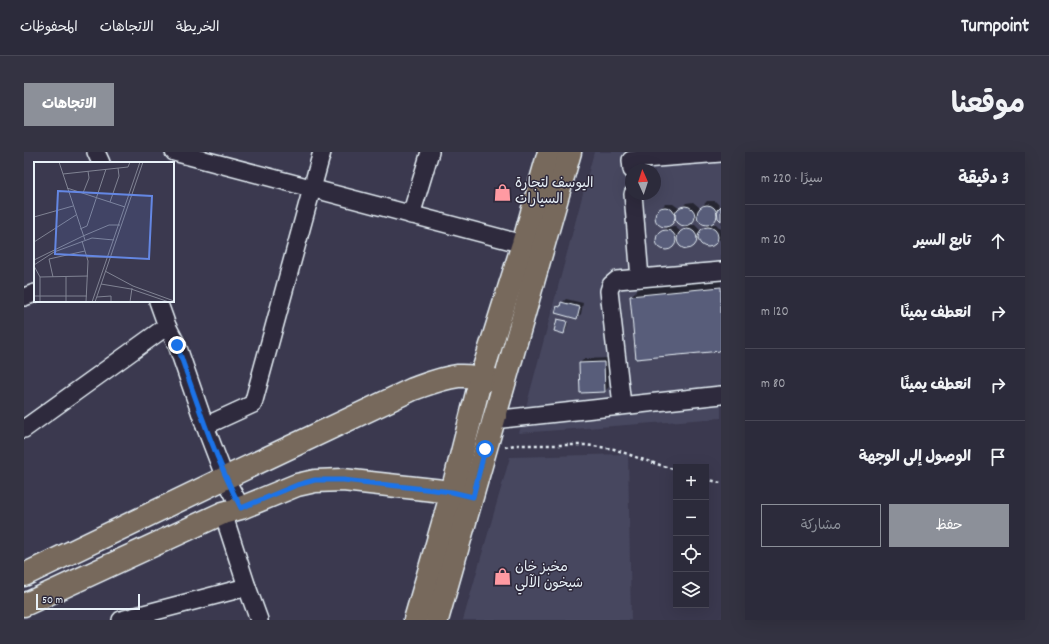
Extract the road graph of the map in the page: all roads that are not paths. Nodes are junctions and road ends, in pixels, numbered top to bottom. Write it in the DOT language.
graph roads {
  1 [pos="96,152"];
  2 [pos="174,152"];
  3 [pos="322,152"];
  4 [pos="430,152"];
  5 [pos="549,152"];
  6 [pos="570,152"];
  7 [pos="721,153"];
  8 [pos="215,157"];
  9 [pos="101,162"];
  10 [pos="631,164"];
  11 [pos="312,189"];
  12 [pos="634,200"];
  13 [pos="411,215"];
  14 [pos="523,244"];
  15 [pos="721,271"];
  16 [pos="640,278"];
  17 [pos="34,293"];
  18 [pos="24,297"];
  19 [pos="158,302"];
  20 [pos="167,326"];
  21 [pos="481,378"];
  22 [pos="504,382"];
  23 [pos="721,395"];
  24 [pos="622,405"];
  25 [pos="493,420"];
  26 [pos="205,426"];
  27 [pos="24,429"];
  28 [pos="225,478"];
  29 [pos="452,492"];
  30 [pos="473,497"];
  31 [pos="232,511"];
  32 [pos="24,575"];
  33 [pos="247,587"];
  34 [pos="24,605"];
  35 [pos="121,620"];
  36 [pos="259,620"];
  37 [pos="415,620"];
  38 [pos="437,620"];
  1 -- 9 [label="street"];
  2 -- 8 [label="street"];
  3 -- 11 [label="street"];
  4 -- 13 [label="street"];
  5 -- 14 [label="main road"];
  6 -- 22 [label="main road"];
  7 -- 10 [label="street"];
  8 -- 11 [label="street"];
  11 -- 13 [label="street"];
  11 -- 26 [label="street"];
  12 -- 16 [label="street"];
  13 -- 14 [label="street"];
  14 -- 21 [label="main road"];
  15 -- 16 [label="street"];
  16 -- 24 [label="street"];
  17 -- 18 [label="street"];
  19 -- 20 [label="street"];
  20 -- 26 [label="street"];
  20 -- 27 [label="street"];
  21 -- 22 [label="main road"];
  21 -- 28 [label="main road"];
  21 -- 29 [label="main road"];
  22 -- 25 [label="main road"];
  23 -- 24 [label="street"];
  24 -- 25 [label="street"];
  25 -- 30 [label="main road"];
  26 -- 28 [label="street"];
  28 -- 31 [label="street"];
  28 -- 32 [label="main road"];
  29 -- 30 [label="main road"];
  29 -- 31 [label="main road"];
  29 -- 37 [label="main road"];
  30 -- 38 [label="main road"];
  31 -- 33 [label="street"];
  31 -- 34 [label="main road"];
  33 -- 35 [label="street"];
  33 -- 36 [label="street"];
}
